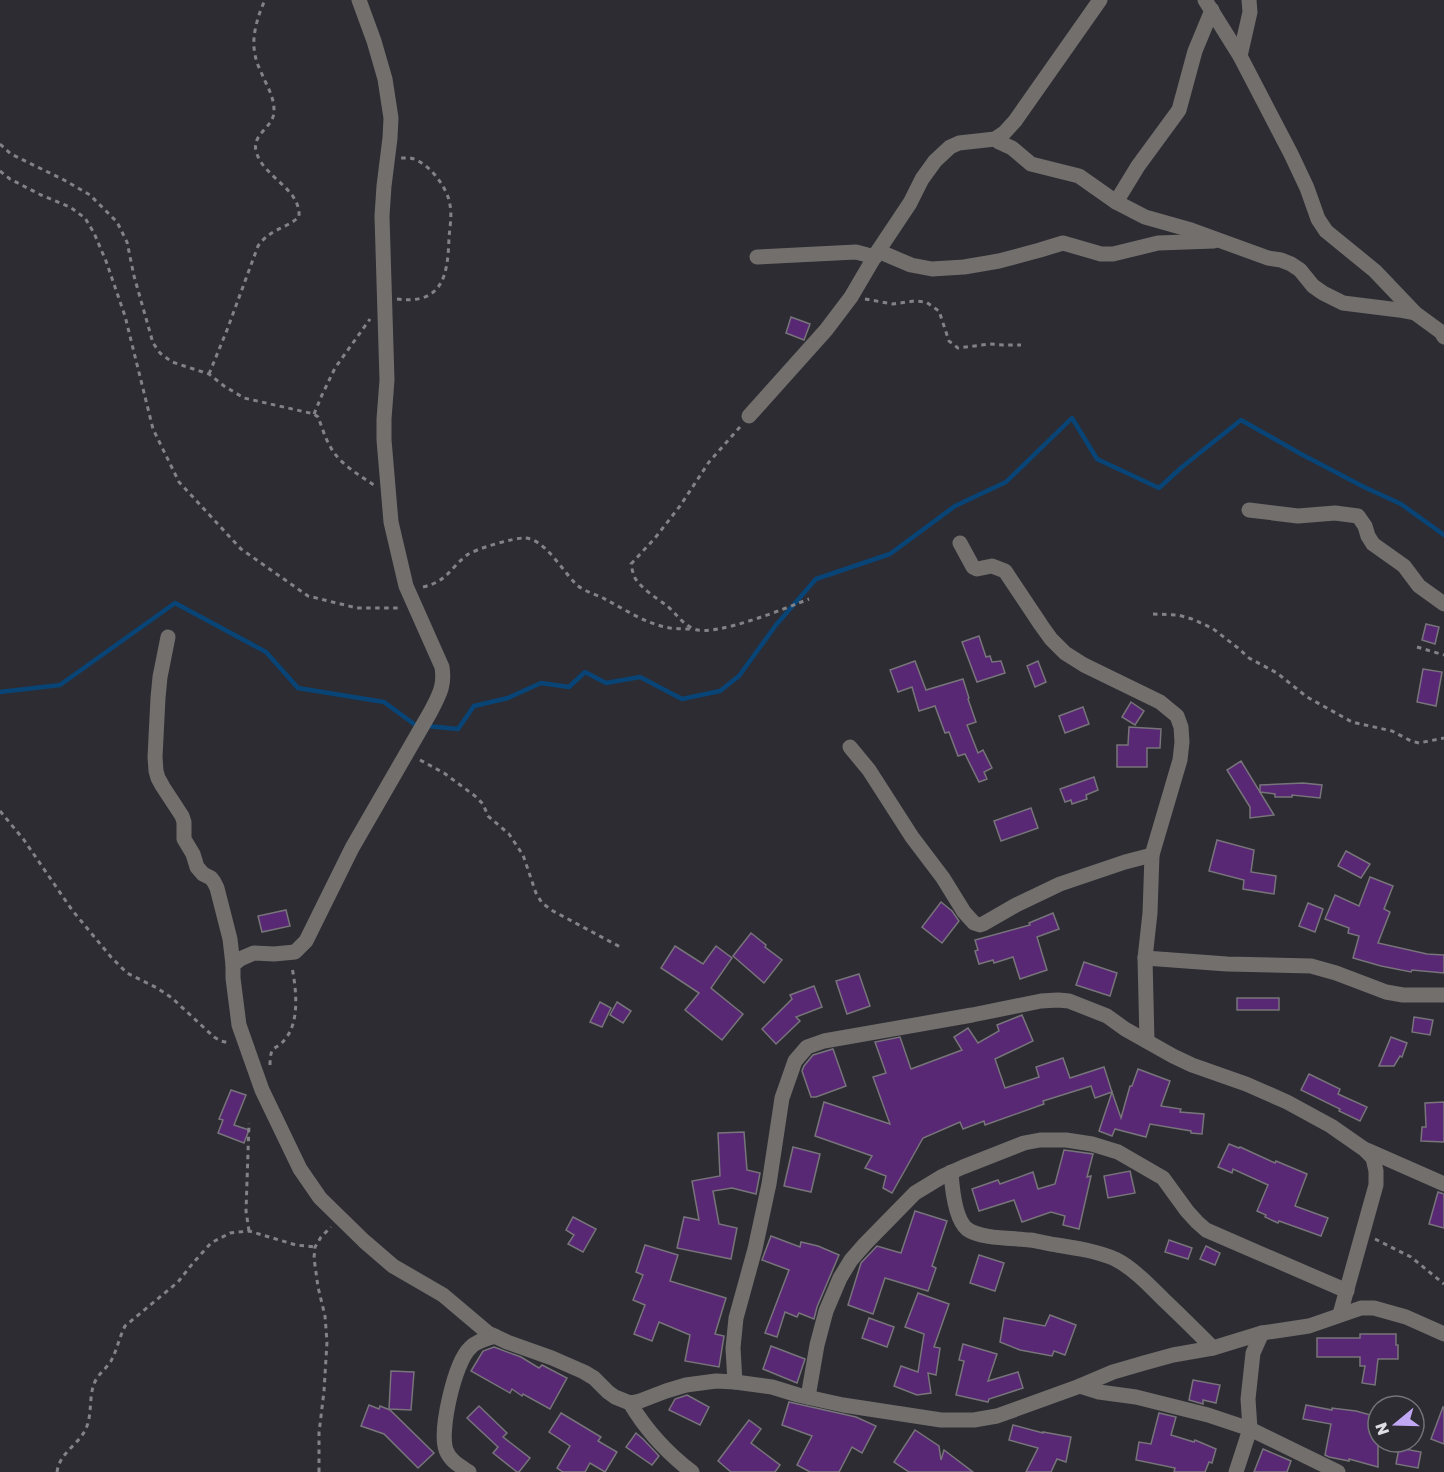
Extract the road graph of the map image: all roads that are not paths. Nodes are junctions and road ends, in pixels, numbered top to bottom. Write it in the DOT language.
graph roads {
  1 [pos="358,0"];
  2 [pos="1100,0"];
  3 [pos="1249,0"];
  4 [pos="1208,5"];
  5 [pos="1240,56"];
  6 [pos="995,139"];
  7 [pos="1116,202"];
  8 [pos="1221,240"];
  9 [pos="877,254"];
  10 [pos="757,257"];
  11 [pos="1415,313"];
  12 [pos="1444,337"];
  13 [pos="750,416"];
  14 [pos="1249,510"];
  15 [pos="960,543"];
  16 [pos="1444,604"];
  17 [pos="168,637"];
  18 [pos="850,747"];
  19 [pos="1152,855"];
  20 [pos="1145,958"];
  21 [pos="233,965"];
  22 [pos="1444,995"];
  23 [pos="1147,1041"];
  24 [pos="1364,1149"];
  25 [pos="951,1172"];
  26 [pos="1444,1184"];
  27 [pos="1347,1291"];
  28 [pos="1340,1314"];
  29 [pos="1262,1333"];
  30 [pos="1444,1335"];
  31 [pos="495,1336"];
  32 [pos="1214,1348"];
  33 [pos="735,1382"];
  34 [pos="1080,1386"];
  35 [pos="808,1397"];
  36 [pos="630,1403"];
  37 [pos="1250,1429"];
  38 [pos="469,1472"];
  39 [pos="692,1472"];
  40 [pos="1236,1472"];
  41 [pos="1338,1472"];
  1 -- 21 [label="street"];
  2 -- 6 [label="street"];
  3 -- 5 [label="street"];
  4 -- 5 [label="street"];
  4 -- 7 [label="street"];
  5 -- 11 [label="street"];
  6 -- 7 [label="street"];
  6 -- 9 [label="street"];
  7 -- 8 [label="street"];
  8 -- 9 [label="street"];
  8 -- 11 [label="street"];
  9 -- 10 [label="street"];
  9 -- 13 [label="street"];
  11 -- 12 [label="street"];
  14 -- 16 [label="street"];
  15 -- 19 [label="street"];
  17 -- 21 [label="street"];
  18 -- 19 [label="street"];
  19 -- 20 [label="street"];
  20 -- 22 [label="street"];
  20 -- 23 [label="street"];
  21 -- 31 [label="street"];
  23 -- 24 [label="street"];
  23 -- 33 [label="street"];
  24 -- 26 [label="street"];
  24 -- 27 [label="street"];
  25 -- 27 [label="street"];
  25 -- 32 [label="street"];
  25 -- 35 [label="street"];
  27 -- 28 [label="street"];
  28 -- 29 [label="street"];
  28 -- 30 [label="street"];
  29 -- 32 [label="street"];
  29 -- 37 [label="street"];
  31 -- 36 [label="street"];
  31 -- 38 [label="street"];
  32 -- 34 [label="street"];
  33 -- 35 [label="street"];
  33 -- 36 [label="street"];
  34 -- 35 [label="street"];
  34 -- 37 [label="street"];
  36 -- 39 [label="street"];
  37 -- 40 [label="street"];
  37 -- 41 [label="street"];
}
